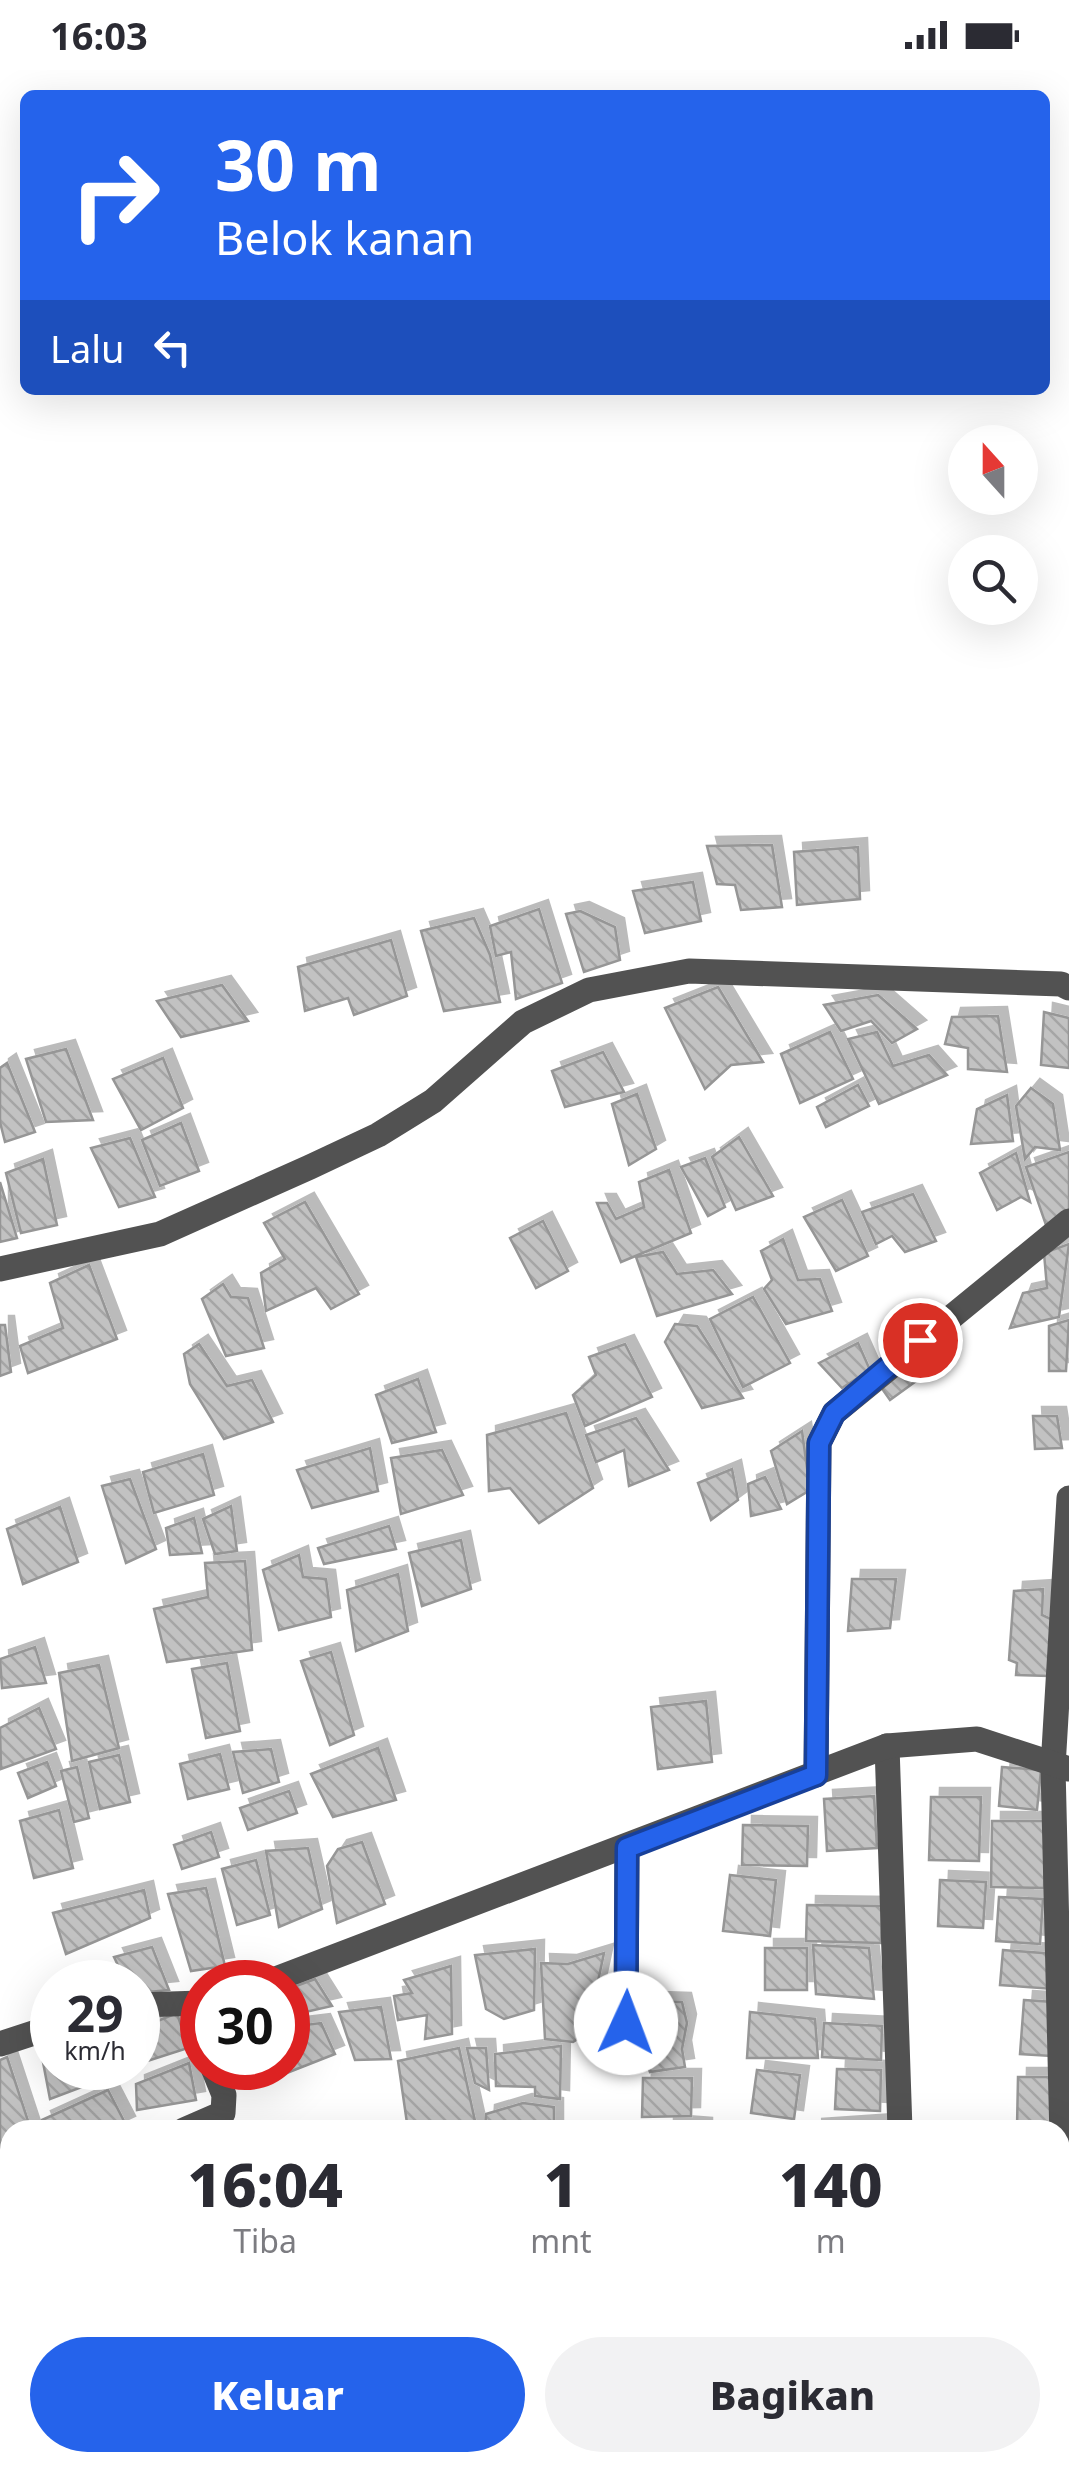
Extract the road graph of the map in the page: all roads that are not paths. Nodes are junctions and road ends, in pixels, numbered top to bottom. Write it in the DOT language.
graph roads {
  1 [pos="1069,988"];
  2 [pos="1069,1221"];
  3 [pos="0,1269"];
  4 [pos="1069,1498"];
  5 [pos="887,1746"];
  6 [pos="1061,1768"];
  7 [pos="816,1775"];
  8 [pos="627,1848"];
  9 [pos="310,1966"];
  10 [pos="626,2023"];
  11 [pos="30,2034"];
  12 [pos="0,2044"];
  13 [pos="222,2090"];
  14 [pos="207,2120"];
  15 [pos="900,2120"];
  16 [pos="1065,2120"];
  1 -- 3 [label="street"];
  2 -- 7 [label="street"];
  4 -- 6 [label="street"];
  5 -- 6 [label="street"];
  5 -- 7 [label="street"];
  5 -- 15 [label="street"];
  6 -- 16 [label="street"];
  7 -- 8 [label="street"];
  8 -- 9 [label="street"];
  8 -- 10 [label="street"];
  11 -- 12 [label="street"];
  13 -- 14 [label="street"];
}
